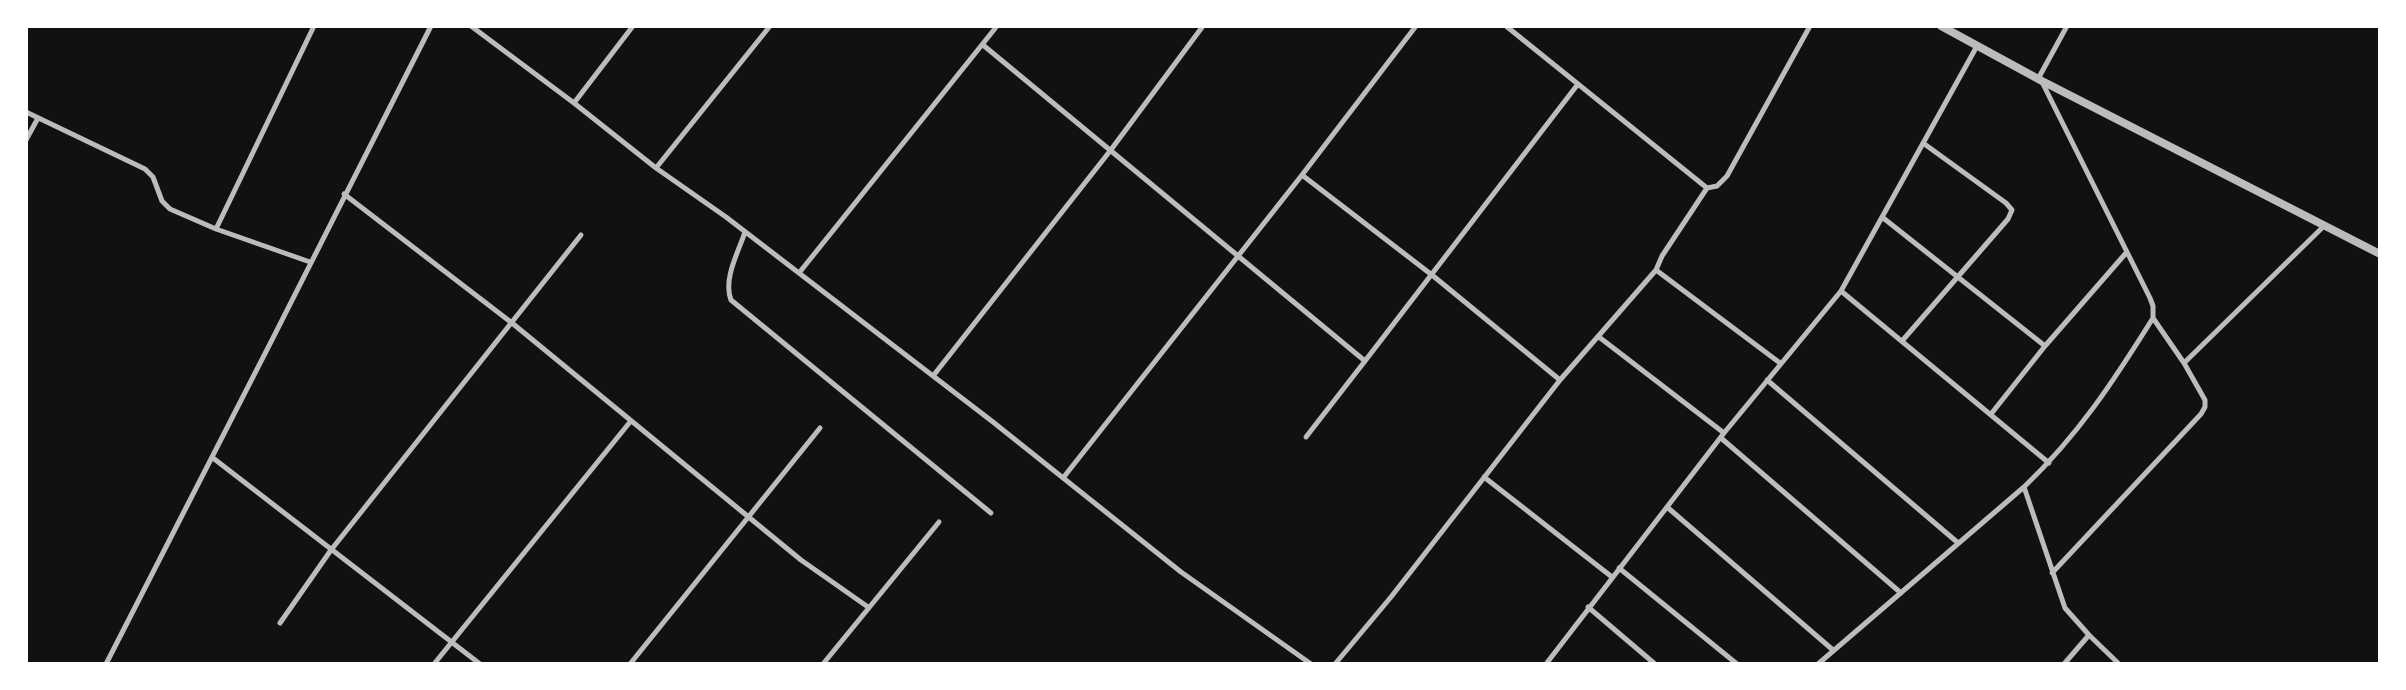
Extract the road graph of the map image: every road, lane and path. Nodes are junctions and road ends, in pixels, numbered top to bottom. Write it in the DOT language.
graph roads {
  1 [pos="314,26"];
  2 [pos="431,26"];
  3 [pos="471,26"];
  4 [pos="634,26"];
  5 [pos="770,26"];
  6 [pos="997,26"];
  7 [pos="1203,26"];
  8 [pos="1416,26"];
  9 [pos="1506,26"];
  10 [pos="1810,26"];
  11 [pos="1941,26"];
  12 [pos="2067,26"];
  13 [pos="983,45"];
  14 [pos="1977,46"];
  15 [pos="2040,80"];
  16 [pos="1578,84"];
  17 [pos="574,103"];
  18 [pos="26,112"];
  19 [pos="38,118"];
  20 [pos="26,140"];
  21 [pos="1923,142"];
  22 [pos="1110,151"];
  23 [pos="656,168"];
  24 [pos="1302,175"];
  25 [pos="1707,188"];
  26 [pos="344,194"];
  27 [pos="1882,217"];
  28 [pos="2325,225"];
  29 [pos="216,229"];
  30 [pos="745,232"];
  31 [pos="581,235"];
  32 [pos="2126,253"];
  33 [pos="2380,254"];
  34 [pos="1237,256"];
  35 [pos="310,262"];
  36 [pos="1656,270"];
  37 [pos="798,273"];
  38 [pos="1432,275"];
  39 [pos="1957,277"];
  40 [pos="1841,291"];
  41 [pos="2152,318"];
  42 [pos="512,323"];
  43 [pos="1599,336"];
  44 [pos="1902,341"];
  45 [pos="2045,346"];
  46 [pos="1365,361"];
  47 [pos="1780,363"];
  48 [pos="2184,364"];
  49 [pos="933,376"];
  50 [pos="1560,380"];
  51 [pos="1767,380"];
  52 [pos="1991,414"];
  53 [pos="630,422"];
  54 [pos="820,428"];
  55 [pos="1723,436"];
  56 [pos="1306,437"];
  57 [pos="213,458"];
  58 [pos="2050,462"];
  59 [pos="1484,477"];
  60 [pos="1063,478"];
  61 [pos="2024,487"];
  62 [pos="1667,507"];
  63 [pos="991,513"];
  64 [pos="748,516"];
  65 [pos="939,522"];
  66 [pos="1957,542"];
  67 [pos="331,550"];
  68 [pos="1619,568"];
  69 [pos="2052,573"];
  70 [pos="1612,577"];
  71 [pos="1901,593"];
  72 [pos="1588,606"];
  73 [pos="868,607"];
  74 [pos="280,622"];
  75 [pos="2089,635"];
  76 [pos="452,642"];
  77 [pos="1833,650"];
  78 [pos="106,664"];
  79 [pos="434,664"];
  80 [pos="480,664"];
  81 [pos="630,664"];
  82 [pos="823,664"];
  83 [pos="1311,664"];
  84 [pos="1335,664"];
  85 [pos="1546,664"];
  86 [pos="1655,664"];
  87 [pos="1737,664"];
  88 [pos="1818,664"];
  89 [pos="2064,664"];
  90 [pos="2119,664"];
  1 -- 29 [label="street"];
  2 -- 26 [label="street"];
  3 -- 17 [label="street"];
  4 -- 17 [label="street"];
  5 -- 23 [label="street"];
  6 -- 13 [label="street"];
  7 -- 22 [label="street"];
  8 -- 24 [label="street"];
  9 -- 16 [label="street"];
  10 -- 25 [label="street"];
  11 -- 14 [label="street"];
  12 -- 15 [label="street"];
  13 -- 22 [label="street"];
  13 -- 37 [label="street"];
  14 -- 15 [label="street"];
  14 -- 21 [label="street"];
  15 -- 28 [label="street"];
  15 -- 32 [label="street"];
  16 -- 25 [label="street"];
  16 -- 38 [label="street"];
  17 -- 23 [label="street"];
  18 -- 19 [label="street"];
  19 -- 20 [label="street"];
  19 -- 29 [label="street"];
  21 -- 27 [label="street"];
  21 -- 39 [label="street"];
  22 -- 34 [label="street"];
  22 -- 49 [label="street"];
  23 -- 30 [label="street"];
  24 -- 34 [label="street"];
  24 -- 38 [label="street"];
  25 -- 36 [label="street"];
  26 -- 35 [label="street"];
  26 -- 42 [label="street"];
  27 -- 39 [label="street"];
  27 -- 40 [label="street"];
  28 -- 33 [label="street"];
  28 -- 48 [label="street"];
  29 -- 35 [label="street"];
  30 -- 37 [label="street"];
  30 -- 63 [label="street"];
  31 -- 42 [label="street"];
  32 -- 41 [label="street"];
  32 -- 45 [label="street"];
  34 -- 46 [label="street"];
  34 -- 60 [label="street"];
  35 -- 57 [label="street"];
  36 -- 43 [label="street"];
  36 -- 47 [label="street"];
  37 -- 49 [label="street"];
  38 -- 46 [label="street"];
  38 -- 50 [label="street"];
  39 -- 44 [label="street"];
  39 -- 45 [label="street"];
  40 -- 44 [label="street"];
  40 -- 47 [label="street"];
  41 -- 48 [label="street"];
  41 -- 58 [label="street"];
  42 -- 53 [label="street"];
  42 -- 67 [label="street"];
  43 -- 50 [label="street"];
  43 -- 55 [label="street"];
  44 -- 52 [label="street"];
  45 -- 52 [label="street"];
  46 -- 56 [label="street"];
  47 -- 51 [label="street"];
  48 -- 69 [label="street"];
  49 -- 60 [label="street"];
  50 -- 59 [label="street"];
  51 -- 55 [label="street"];
  51 -- 66 [label="street"];
  52 -- 58 [label="street"];
  53 -- 64 [label="street"];
  53 -- 76 [label="street"];
  54 -- 64 [label="street"];
  55 -- 62 [label="street"];
  55 -- 71 [label="street"];
  57 -- 67 [label="street"];
  57 -- 78 [label="street"];
  58 -- 61 [label="street"];
  59 -- 70 [label="street"];
  59 -- 84 [label="street"];
  60 -- 83 [label="street"];
  61 -- 66 [label="street"];
  61 -- 69 [label="street"];
  62 -- 68 [label="street"];
  62 -- 77 [label="street"];
  64 -- 73 [label="street"];
  64 -- 81 [label="street"];
  65 -- 73 [label="street"];
  66 -- 71 [label="street"];
  67 -- 74 [label="street"];
  67 -- 76 [label="street"];
  68 -- 70 [label="street"];
  68 -- 87 [label="street"];
  69 -- 75 [label="street"];
  70 -- 72 [label="street"];
  71 -- 77 [label="street"];
  72 -- 85 [label="street"];
  72 -- 86 [label="street"];
  73 -- 82 [label="street"];
  75 -- 89 [label="street"];
  75 -- 90 [label="street"];
  76 -- 79 [label="street"];
  76 -- 80 [label="street"];
  77 -- 88 [label="street"];
}
